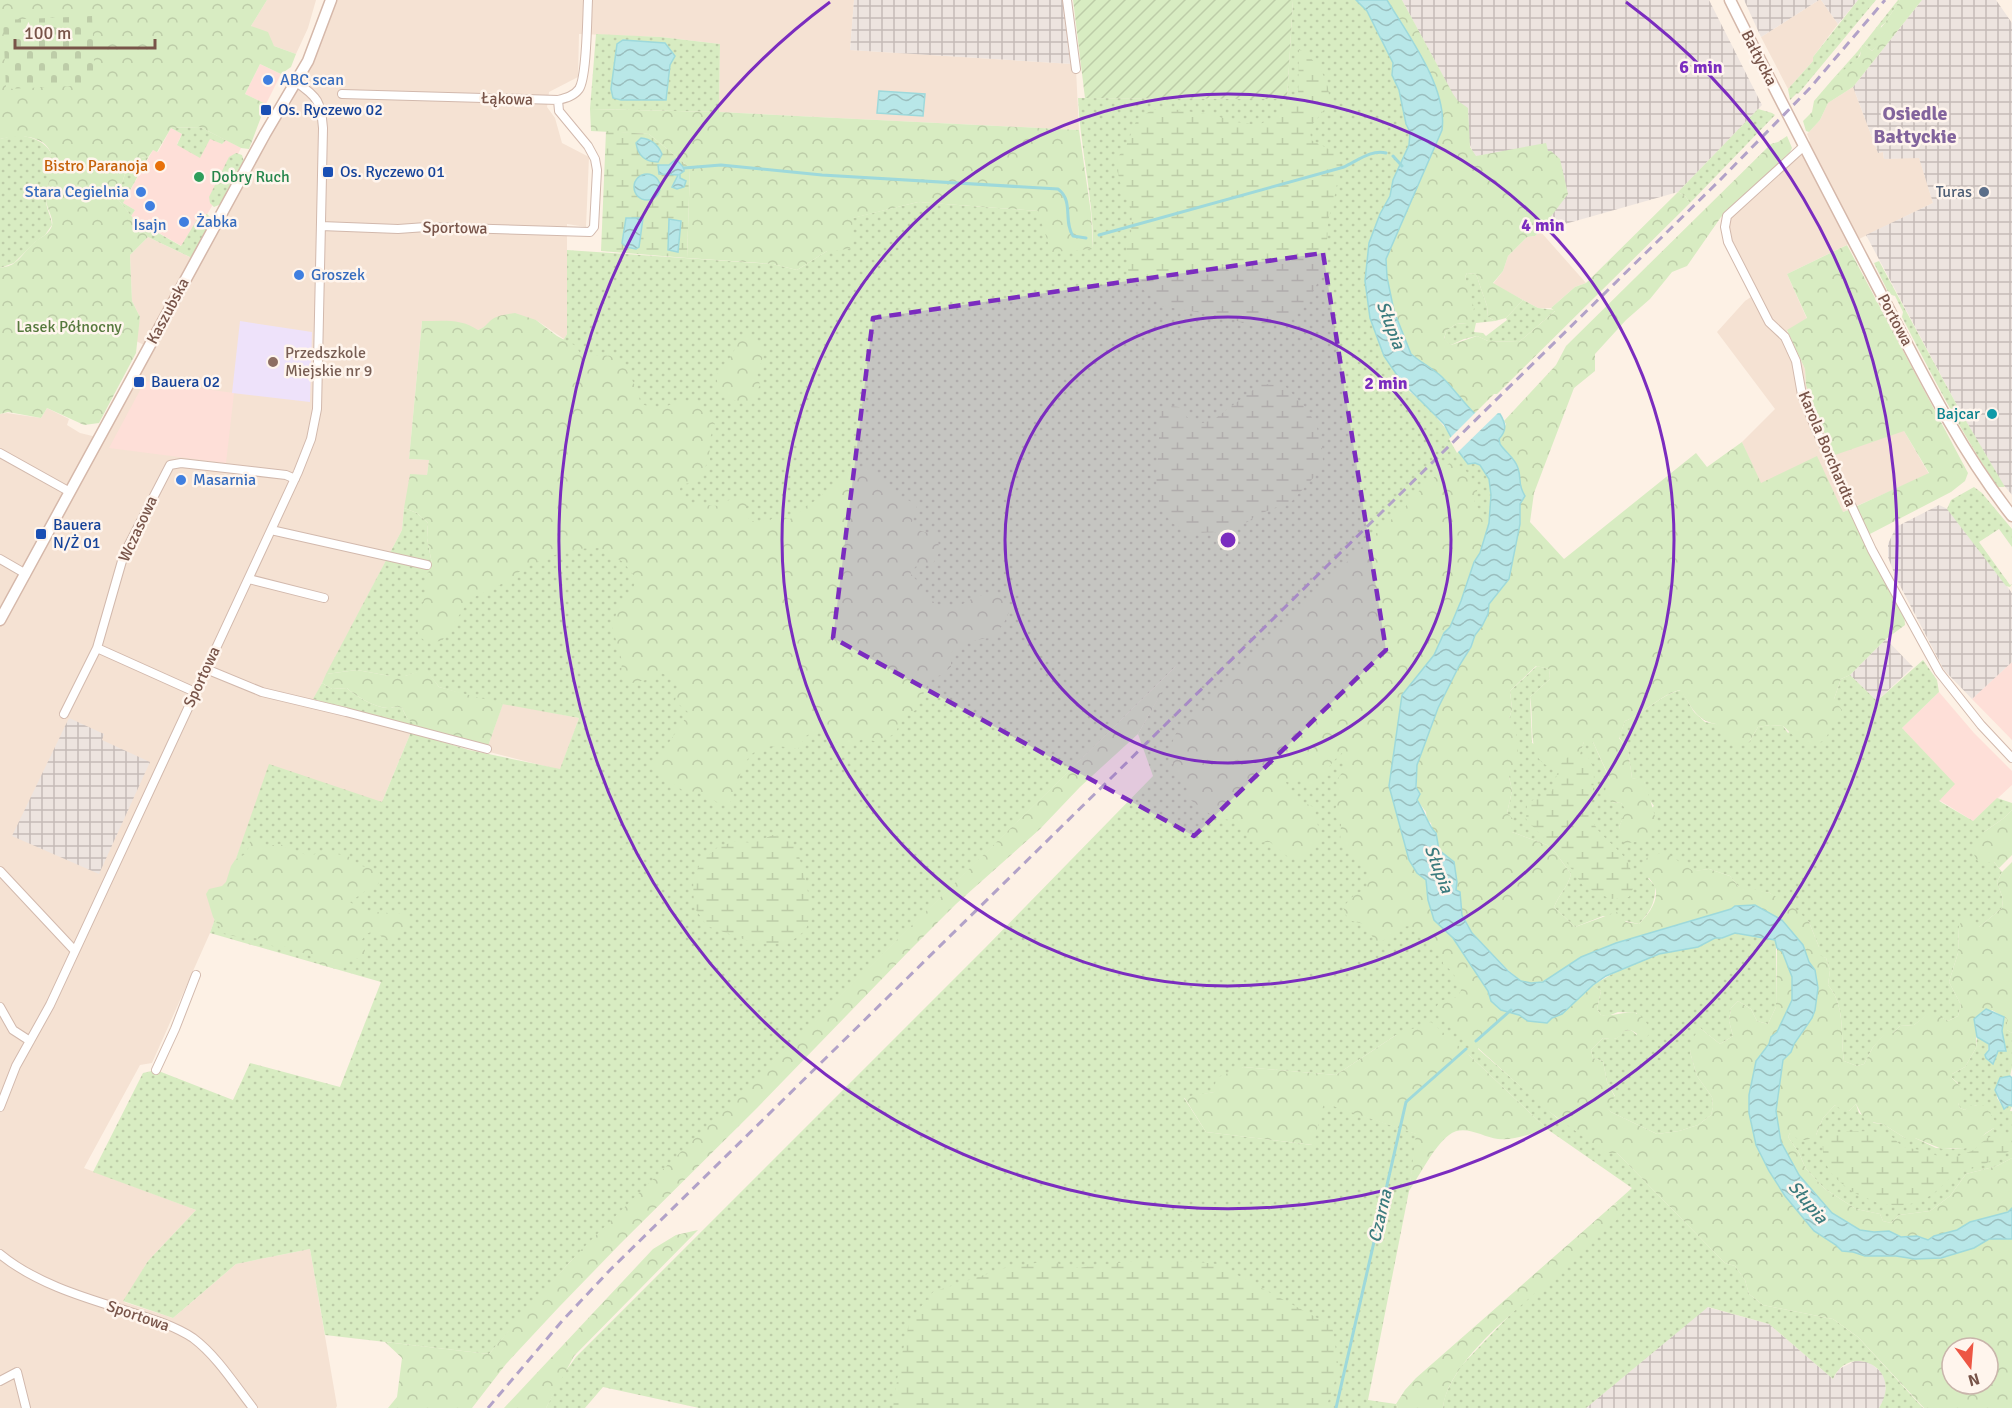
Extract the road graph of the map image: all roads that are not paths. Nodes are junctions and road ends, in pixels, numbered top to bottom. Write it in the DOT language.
graph roads {
  1 [pos="331,0"];
  2 [pos="588,0"];
  3 [pos="1067,0"];
  4 [pos="1730,0"];
  5 [pos="1076,69"];
  6 [pos="296,82"];
  7 [pos="342,94"];
  8 [pos="558,100"];
  9 [pos="1789,117"];
  10 [pos="1804,146"];
  11 [pos="321,226"];
  12 [pos="0,453"];
  13 [pos="295,479"];
  14 [pos="70,492"];
  15 [pos="2012,516"];
  16 [pos="271,530"];
  17 [pos="0,559"];
  18 [pos="428,565"];
  19 [pos="26,574"];
  20 [pos="249,579"];
  21 [pos="324,598"];
  22 [pos="0,620"];
  23 [pos="97,648"];
  24 [pos="206,669"];
  25 [pos="195,692"];
  26 [pos="64,714"];
  27 [pos="487,749"];
  28 [pos="2012,758"];
  29 [pos="0,871"];
  30 [pos="75,951"];
  31 [pos="196,975"];
  32 [pos="0,1007"];
  33 [pos="30,1041"];
  34 [pos="156,1070"];
  35 [pos="0,1107"];
  36 [pos="0,1254"];
  37 [pos="0,1381"];
  38 [pos="26,1408"];
  39 [pos="253,1408"];
  1 -- 6 [label="main road, Kaszubska"];
  2 -- 8 [label="street"];
  3 -- 5 [label="street"];
  4 -- 9 [label="main road, Bałtycka"];
  6 -- 11 [label="street, Sportowa"];
  6 -- 14 [label="main road, Kaszubska"];
  7 -- 8 [label="street, Łąkowa"];
  8 -- 11 [label="street, Sportowa"];
  9 -- 10 [label="main road, Portowa"];
  10 -- 15 [label="main road, Portowa"];
  10 -- 28 [label="street, Karola Borchardta"];
  11 -- 13 [label="street, Sportowa"];
  12 -- 14 [label="street"];
  13 -- 16 [label="street, Sportowa"];
  13 -- 23 [label="street, Wczasowa"];
  14 -- 19 [label="main road, Kaszubska"];
  16 -- 18 [label="street"];
  16 -- 20 [label="street, Sportowa"];
  17 -- 19 [label="street"];
  19 -- 22 [label="main road, Kaszubska"];
  20 -- 21 [label="street"];
  20 -- 24 [label="street, Sportowa"];
  23 -- 25 [label="street"];
  23 -- 26 [label="street, Wczasowa"];
  24 -- 25 [label="street, Sportowa"];
  24 -- 27 [label="street"];
  25 -- 30 [label="street, Sportowa"];
  29 -- 30 [label="street"];
  30 -- 33 [label="street, Sportowa"];
  31 -- 34 [label="street"];
  32 -- 33 [label="street"];
  33 -- 35 [label="street, Sportowa"];
  36 -- 39 [label="street, Sportowa"];
  37 -- 38 [label="street"];
}
